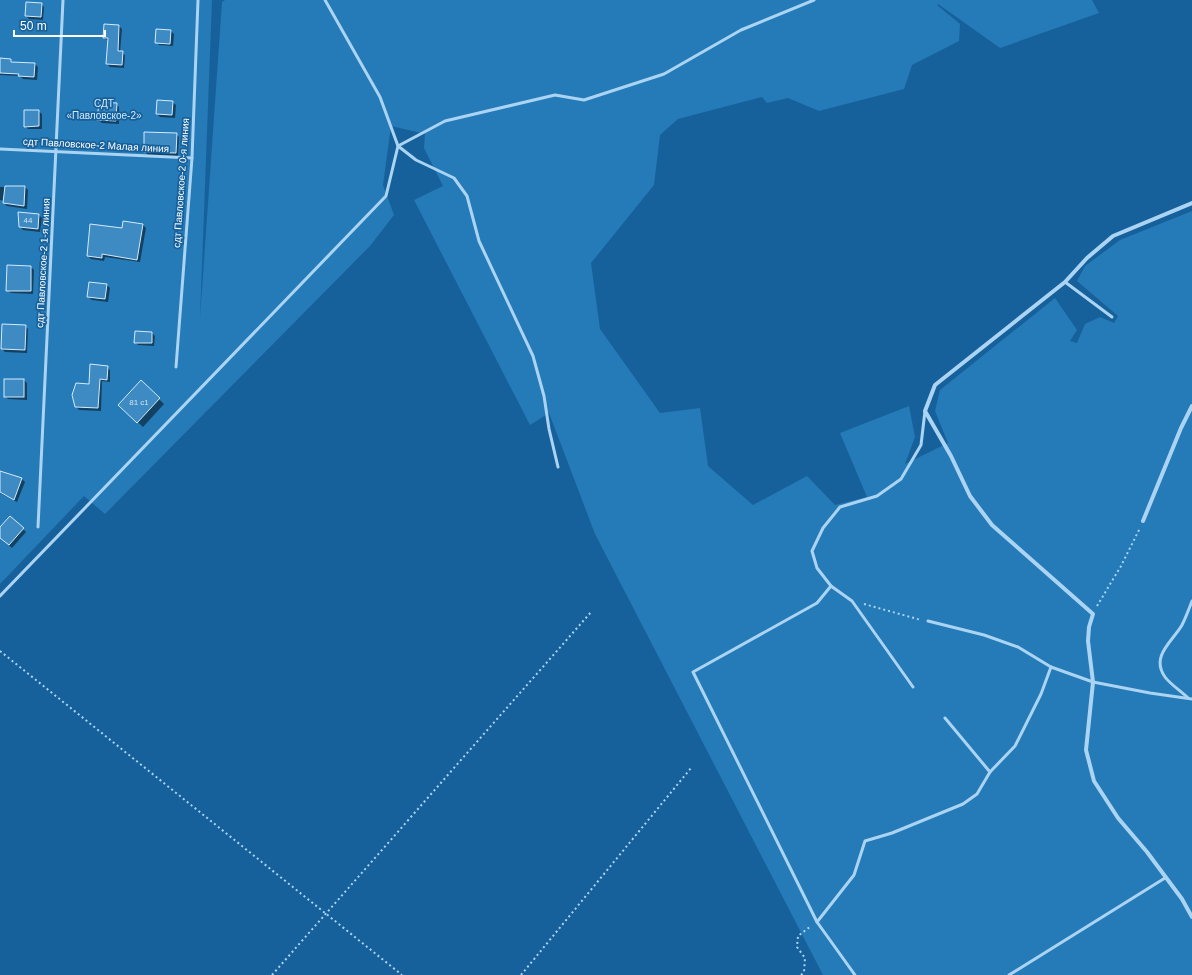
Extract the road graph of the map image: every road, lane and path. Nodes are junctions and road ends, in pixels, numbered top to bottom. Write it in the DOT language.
graph roads {
  1 [pos="63,0"];
  2 [pos="198,0"];
  3 [pos="325,0"];
  4 [pos="814,0"];
  5 [pos="398,146"];
  6 [pos="0,149"];
  7 [pos="56,151"];
  8 [pos="192,158"];
  9 [pos="1192,203"];
  10 [pos="1065,282"];
  11 [pos="1112,317"];
  12 [pos="176,367"];
  13 [pos="1192,406"];
  14 [pos="925,411"];
  15 [pos="558,467"];
  16 [pos="1143,521"];
  17 [pos="38,527"];
  18 [pos="831,586"];
  19 [pos="0,596"];
  20 [pos="852,601"];
  21 [pos="1192,601"];
  22 [pos="592,611"];
  23 [pos="1092,614"];
  24 [pos="928,621"];
  25 [pos="0,651"];
  26 [pos="1051,667"];
  27 [pos="1093,682"];
  28 [pos="913,687"];
  29 [pos="1190,698"];
  30 [pos="945,718"];
  31 [pos="691,768"];
  32 [pos="990,772"];
  33 [pos="1165,878"];
  34 [pos="326,914"];
  35 [pos="1192,917"];
  36 [pos="817,922"];
  37 [pos="272,975"];
  38 [pos="402,975"];
  39 [pos="521,975"];
  40 [pos="801,975"];
  41 [pos="855,975"];
  42 [pos="1009,975"];
  1 -- 7 [label="lane, сдт Павловское-2 1-я линия"];
  2 -- 8 [label="lane, сдт Павловское-2 0-я линия"];
  3 -- 5 [label="lane"];
  4 -- 5 [label="lane"];
  5 -- 15 [label="lane"];
  5 -- 19 [label="lane"];
  6 -- 7 [label="lane, сдт Павловское-2 Малая линия"];
  7 -- 8 [label="lane, сдт Павловское-2 Малая линия"];
  7 -- 17 [label="lane, сдт Павловское-2 1-я линия"];
  8 -- 12 [label="lane, сдт Павловское-2 0-я линия"];
  9 -- 10 [label="street"];
  10 -- 11 [label="lane"];
  10 -- 14 [label="street"];
  13 -- 16 [label="street"];
  14 -- 18 [label="lane"];
  14 -- 23 [label="street"];
  16 -- 23 [label="path"];
  18 -- 20 [label="lane"];
  18 -- 36 [label="lane"];
  20 -- 24 [label="path"];
  20 -- 28 [label="lane"];
  21 -- 29 [label="lane"];
  22 -- 34 [label="path"];
  23 -- 27 [label="street"];
  24 -- 26 [label="lane"];
  25 -- 34 [label="path"];
  26 -- 27 [label="lane"];
  26 -- 32 [label="lane"];
  27 -- 29 [label="lane"];
  27 -- 33 [label="street"];
  30 -- 32 [label="lane"];
  31 -- 39 [label="path"];
  32 -- 36 [label="lane"];
  33 -- 35 [label="street"];
  33 -- 42 [label="lane"];
  34 -- 37 [label="path"];
  34 -- 38 [label="path"];
  36 -- 40 [label="path"];
  36 -- 41 [label="lane"];
}
